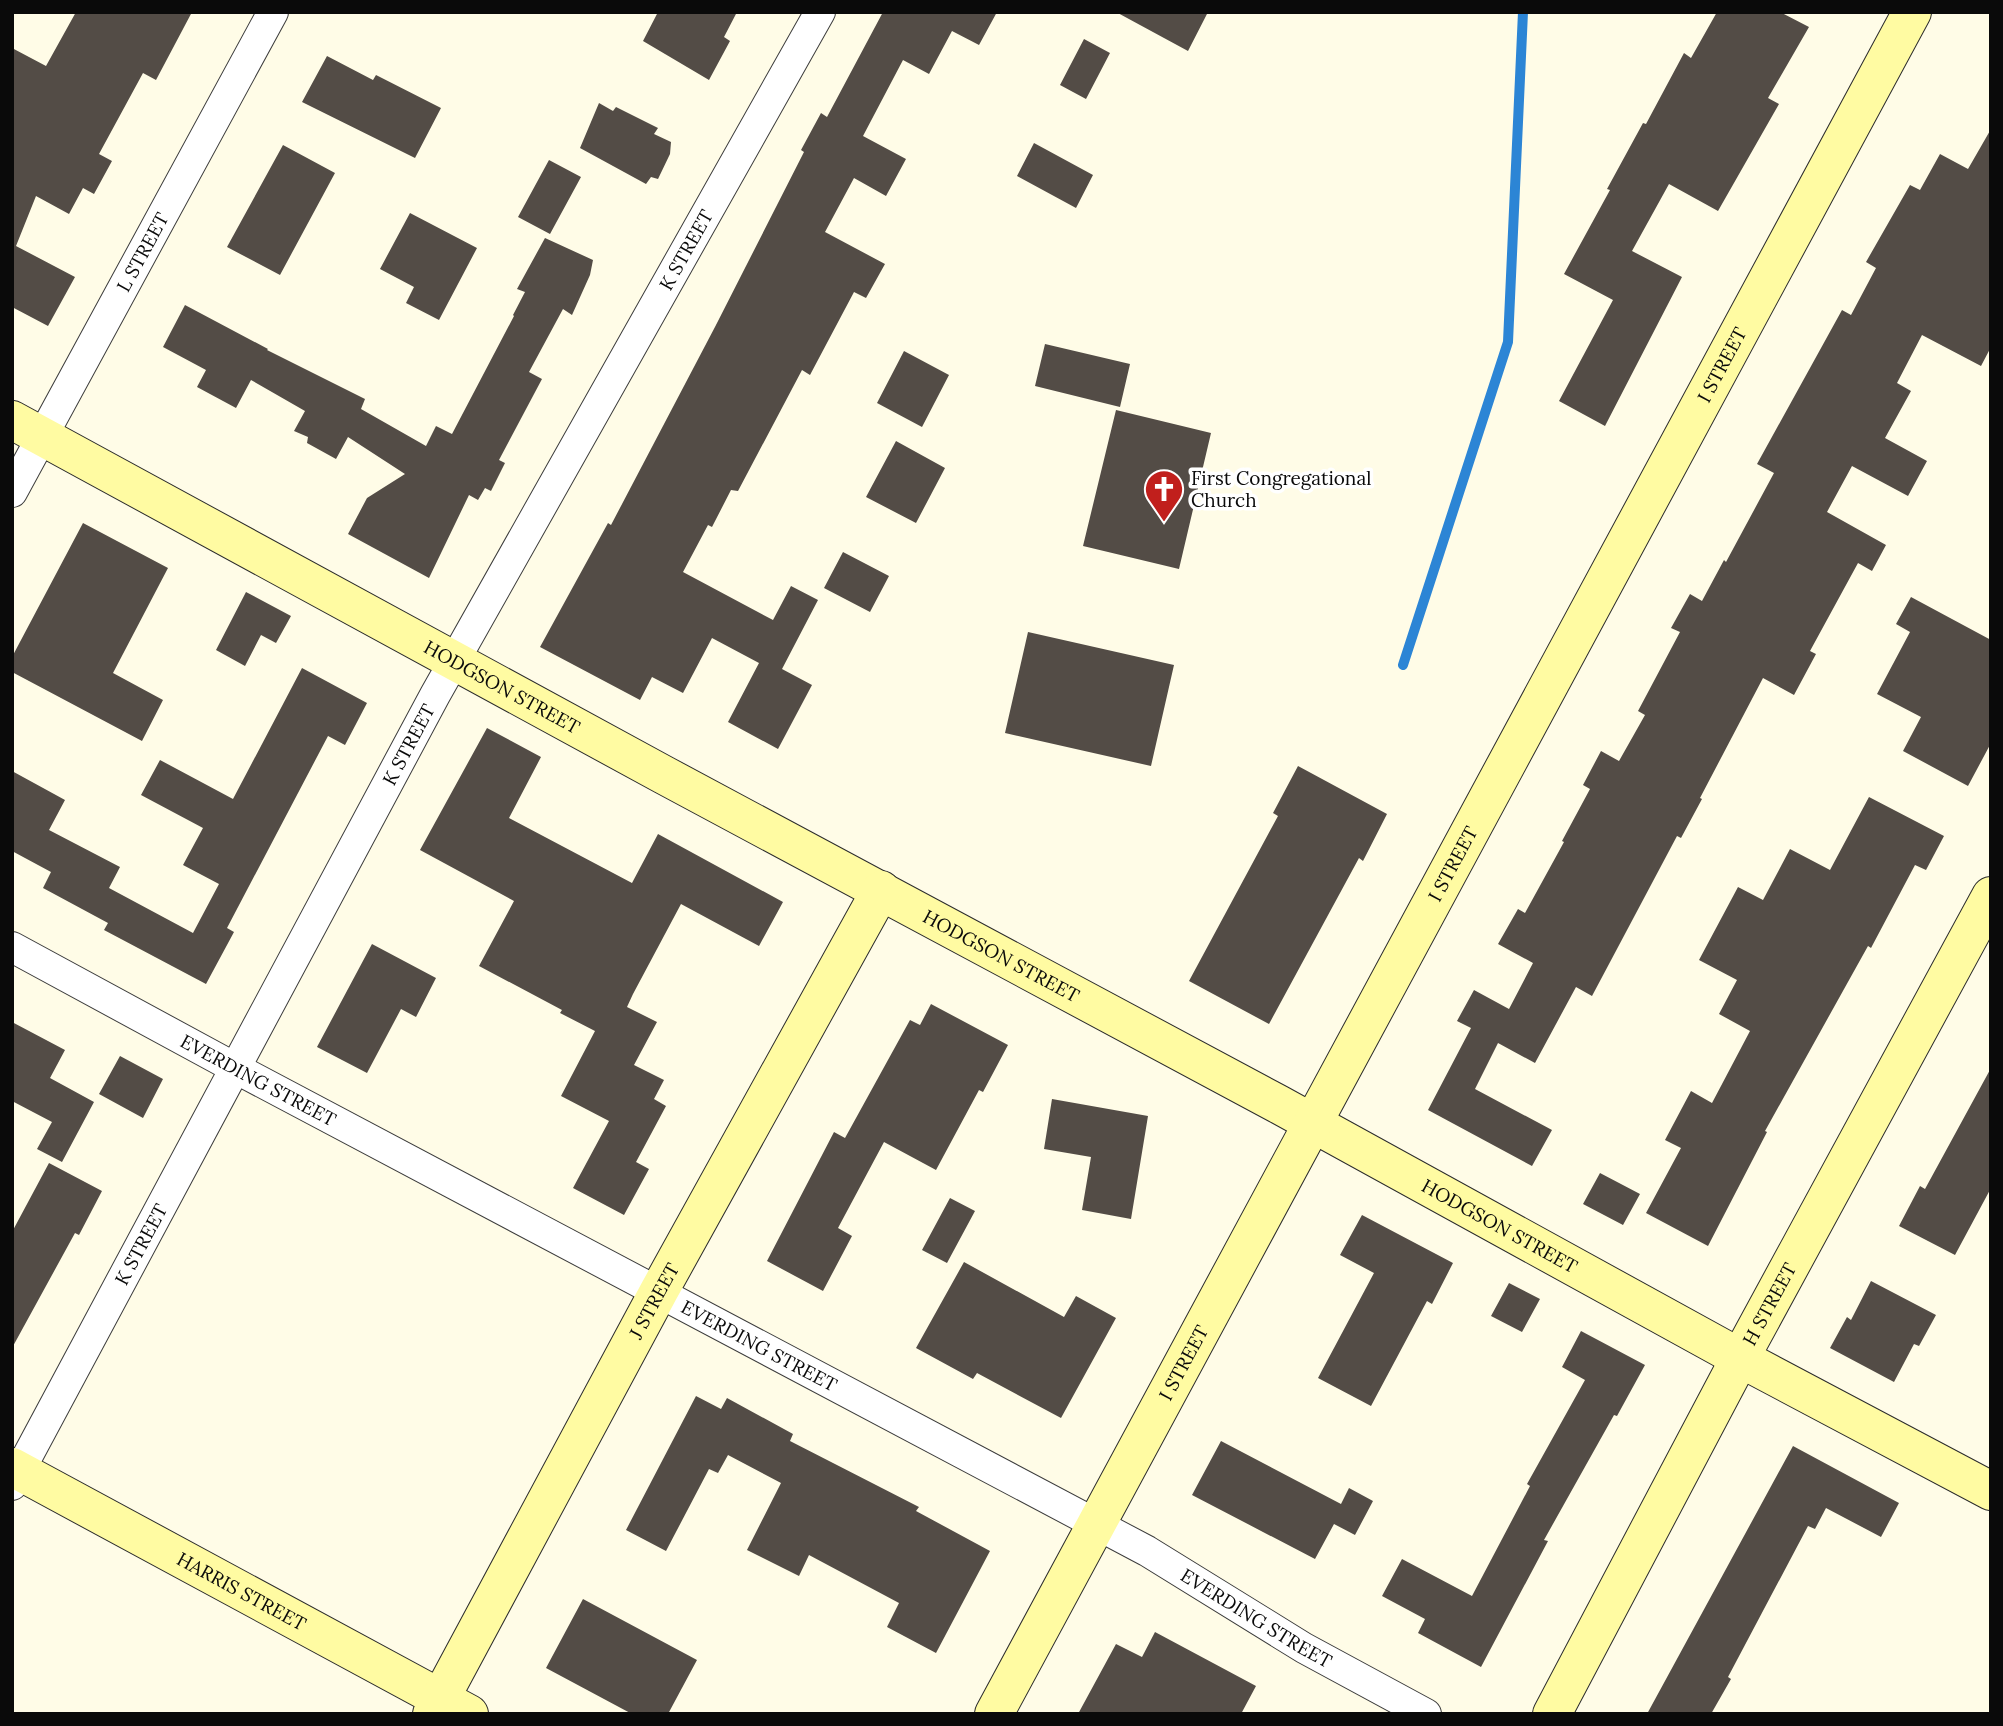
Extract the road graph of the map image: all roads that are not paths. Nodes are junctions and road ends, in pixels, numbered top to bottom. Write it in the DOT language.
graph roads {
  1 [pos="273,12"];
  2 [pos="820,12"];
  3 [pos="1912,12"];
  4 [pos="28,428"];
  5 [pos="12,492"];
  6 [pos="454,660"];
  7 [pos="881,890"];
  8 [pos="1991,896"];
  9 [pos="12,947"];
  10 [pos="237,1069"];
  11 [pos="1312,1123"];
  12 [pos="659,1292"];
  13 [pos="1740,1358"];
  14 [pos="15,1474"];
  15 [pos="1991,1491"];
  16 [pos="1096,1525"];
  17 [pos="447,1709"];
  18 [pos="994,1714"];
  19 [pos="1426,1714"];
  20 [pos="1552,1714"];
  1 -- 4 [label="street, L STREET"];
  2 -- 6 [label="street, K STREET"];
  3 -- 11 [label="street, I STREET"];
  4 -- 5 [label="street, L STREET"];
  4 -- 6 [label="street, HODGSON STREET"];
  6 -- 7 [label="street, HODGSON STREET"];
  6 -- 10 [label="street, K STREET"];
  7 -- 11 [label="street, HODGSON STREET"];
  7 -- 12 [label="street, J STREET"];
  8 -- 13 [label="street, H STREET"];
  9 -- 10 [label="street, EVERDING STREET"];
  10 -- 12 [label="street, EVERDING STREET"];
  10 -- 14 [label="street, K STREET"];
  11 -- 13 [label="street, HODGSON STREET"];
  11 -- 16 [label="street, I STREET"];
  12 -- 16 [label="street, EVERDING STREET"];
  12 -- 17 [label="street, J STREET"];
  13 -- 15 [label="street, HODGSON STREET"];
  13 -- 20 [label="street, H STREET"];
  14 -- 17 [label="street, HARRIS STREET"];
  16 -- 18 [label="street, I STREET"];
  16 -- 19 [label="street, EVERDING STREET"];
}
